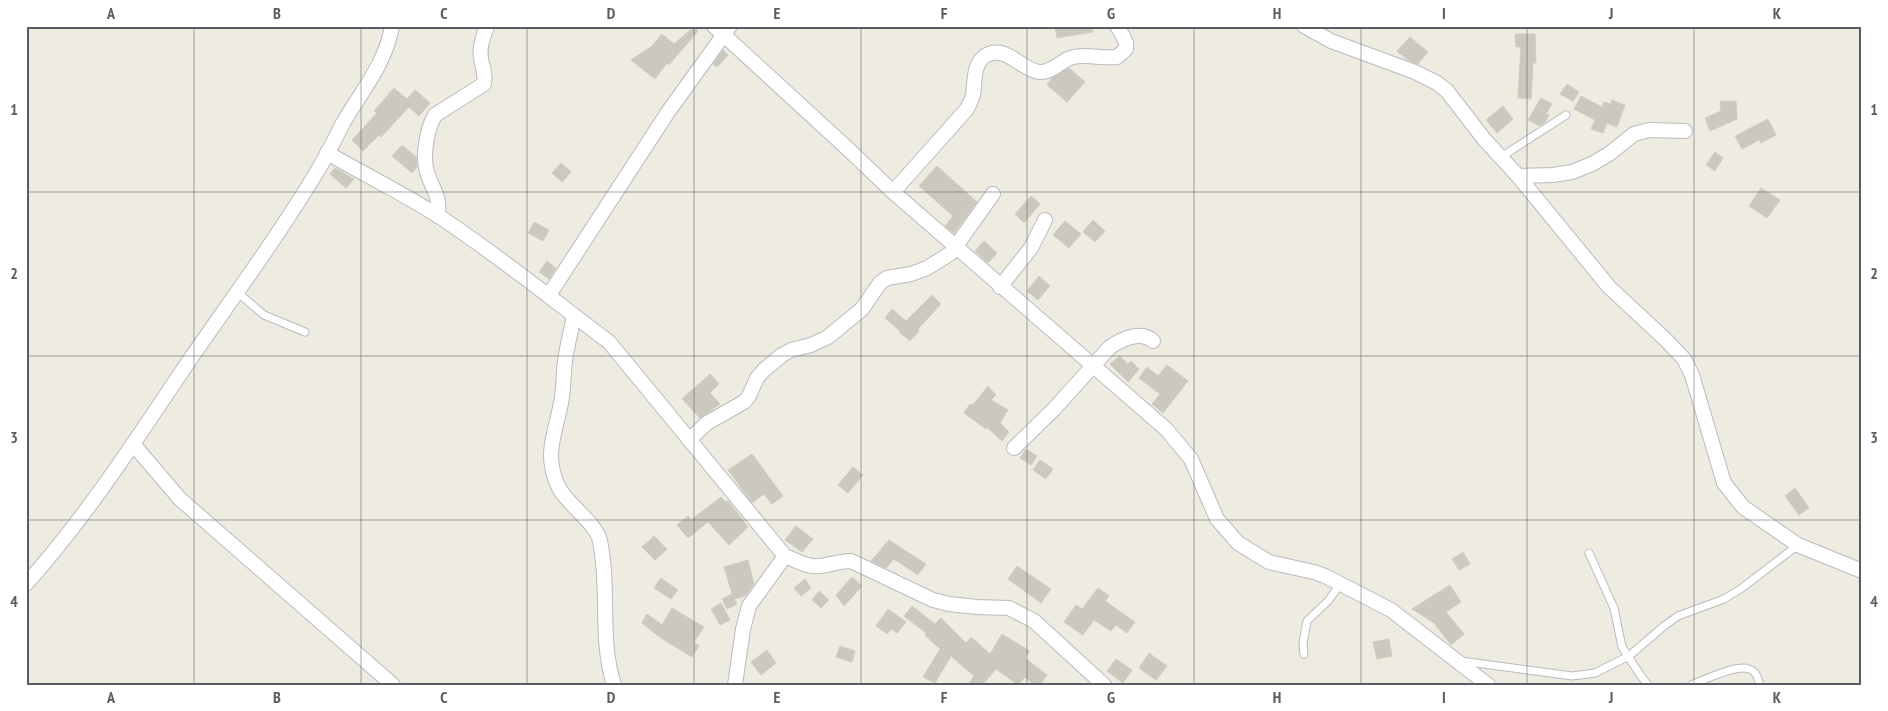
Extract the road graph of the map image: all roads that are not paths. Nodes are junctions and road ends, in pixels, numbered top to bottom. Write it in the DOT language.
graph roads {
  1 [pos="392,26"];
  2 [pos="487,26"];
  3 [pos="1116,26"];
  4 [pos="1304,26"];
  5 [pos="723,29"];
  6 [pos="1566,115"];
  7 [pos="1685,131"];
  8 [pos="327,153"];
  9 [pos="1501,157"];
  10 [pos="1518,176"];
  11 [pos="893,192"];
  12 [pos="993,194"];
  13 [pos="438,216"];
  14 [pos="1045,220"];
  15 [pos="956,247"];
  16 [pos="1000,287"];
  17 [pos="236,292"];
  18 [pos="549,294"];
  19 [pos="574,316"];
  20 [pos="305,332"];
  21 [pos="1153,341"];
  22 [pos="1092,366"];
  23 [pos="689,440"];
  24 [pos="133,444"];
  25 [pos="1014,448"];
  26 [pos="1798,545"];
  27 [pos="1589,553"];
  28 [pos="785,556"];
  29 [pos="1862,571"];
  30 [pos="26,584"];
  31 [pos="1340,584"];
  32 [pos="1304,654"];
  33 [pos="1629,656"];
  34 [pos="1454,660"];
  35 [pos="393,685"];
  36 [pos="614,685"];
  37 [pos="735,685"];
  38 [pos="1104,685"];
  39 [pos="1488,685"];
  40 [pos="1648,685"];
  41 [pos="1691,685"];
  42 [pos="1760,685"];
  1 -- 8 [label="street"];
  2 -- 13 [label="street"];
  3 -- 11 [label="street"];
  4 -- 9 [label="street"];
  5 -- 11 [label="street"];
  5 -- 18 [label="street"];
  6 -- 9 [label="lane"];
  7 -- 10 [label="street"];
  8 -- 13 [label="street"];
  8 -- 17 [label="street"];
  9 -- 10 [label="street"];
  10 -- 26 [label="street"];
  11 -- 15 [label="street"];
  12 -- 15 [label="street"];
  13 -- 18 [label="street"];
  14 -- 16 [label="street"];
  15 -- 16 [label="street"];
  15 -- 23 [label="street"];
  16 -- 22 [label="street"];
  17 -- 20 [label="lane"];
  17 -- 24 [label="street"];
  18 -- 19 [label="street"];
  19 -- 23 [label="street"];
  19 -- 36 [label="street"];
  21 -- 22 [label="street"];
  22 -- 25 [label="street"];
  22 -- 31 [label="street"];
  23 -- 28 [label="street"];
  24 -- 30 [label="street"];
  24 -- 35 [label="street"];
  26 -- 29 [label="street"];
  26 -- 33 [label="lane"];
  27 -- 33 [label="lane"];
  28 -- 37 [label="street"];
  28 -- 38 [label="street"];
  31 -- 32 [label="lane"];
  31 -- 34 [label="street"];
  33 -- 34 [label="lane"];
  33 -- 40 [label="lane"];
  34 -- 39 [label="street"];
  41 -- 42 [label="lane"];
}
